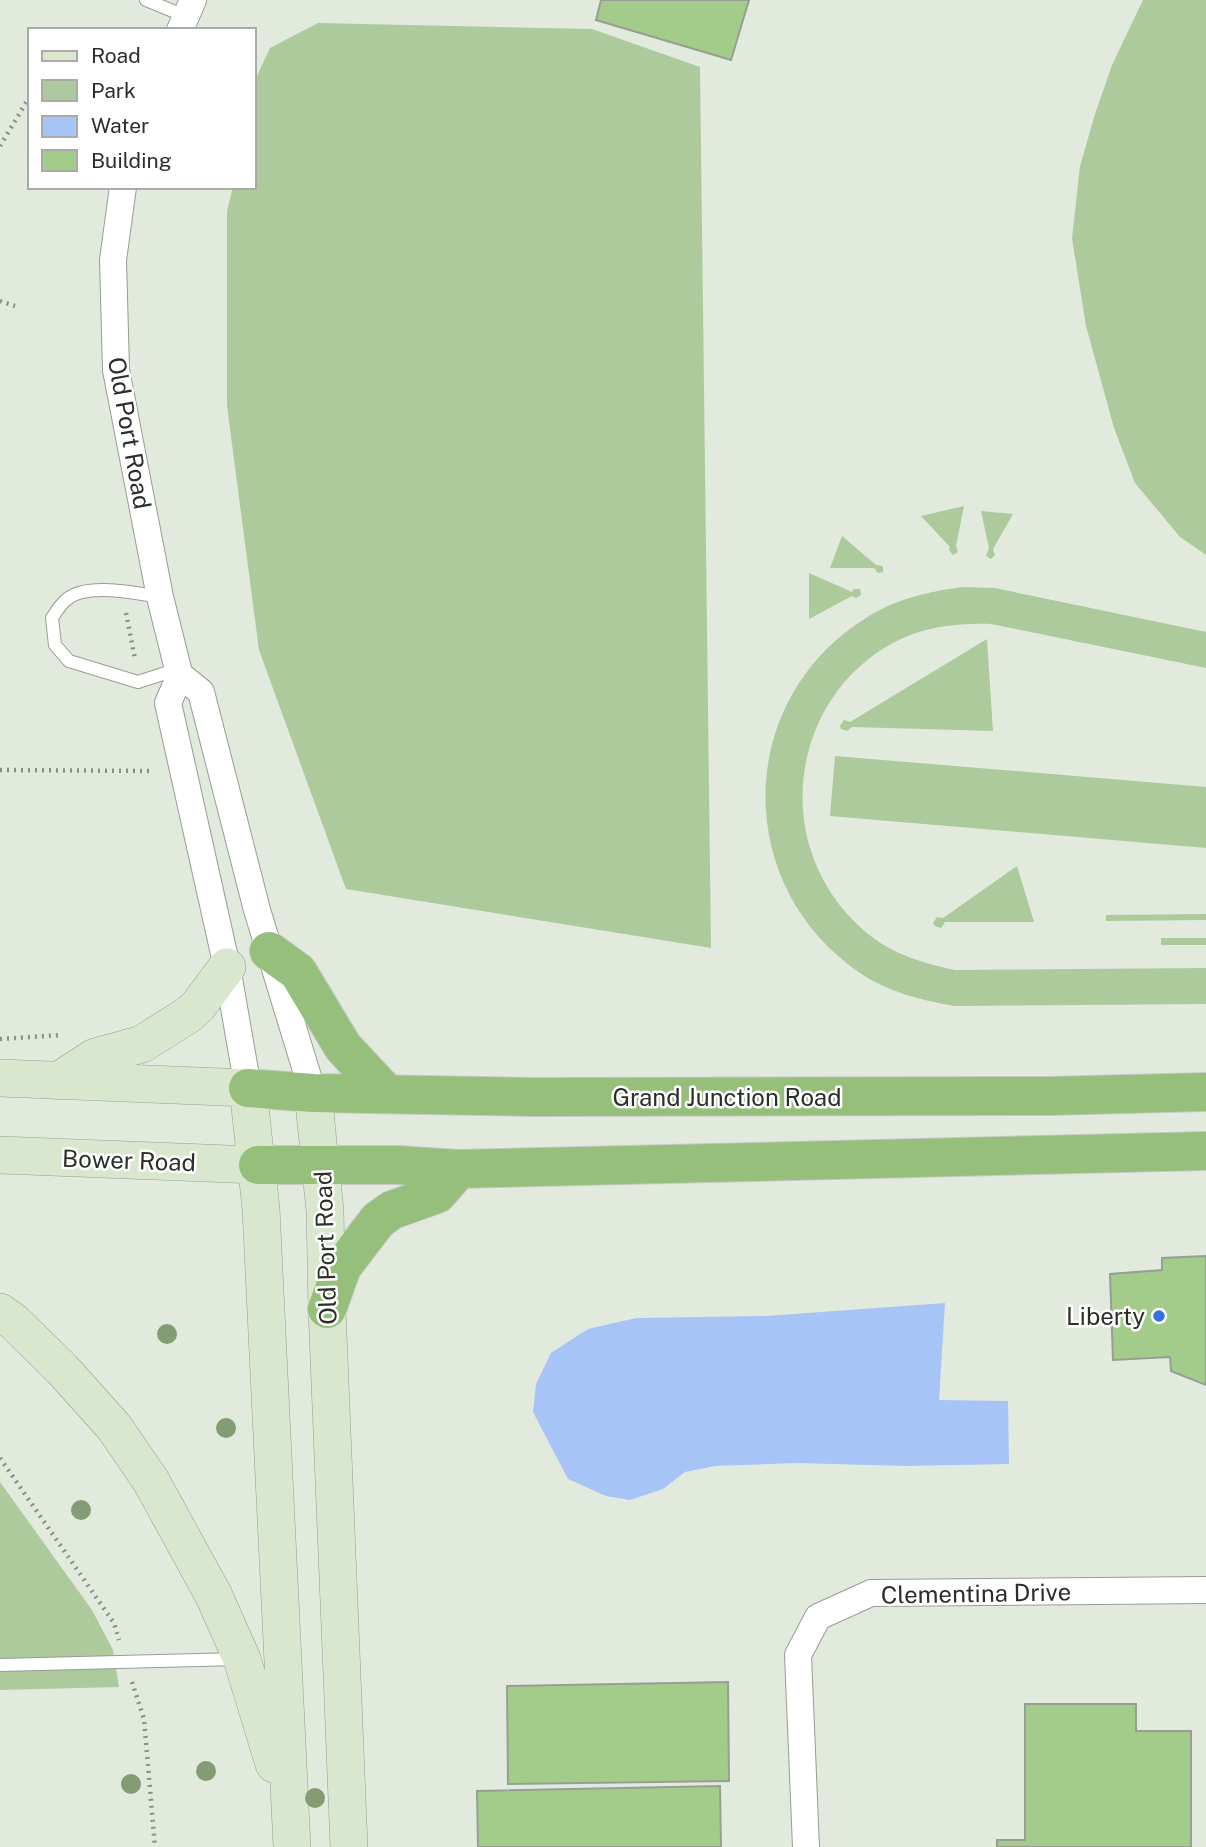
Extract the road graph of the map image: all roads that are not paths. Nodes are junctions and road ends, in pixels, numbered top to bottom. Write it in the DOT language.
graph roads {
  1 [pos="146,0"];
  2 [pos="186,15"];
  3 [pos="123,189"];
  4 [pos="160,597"];
  5 [pos="179,672"];
  6 [pos="269,951"];
  7 [pos="227,967"];
  8 [pos="0,1078"];
  9 [pos="58,1081"];
  10 [pos="248,1088"];
  11 [pos="1206,1092"];
  12 [pos="313,1093"];
  13 [pos="386,1093"];
  14 [pos="1206,1151"];
  15 [pos="0,1154"];
  16 [pos="322,1164"];
  17 [pos="258,1165"];
  18 [pos="459,1169"];
  19 [pos="327,1309"];
  20 [pos="0,1312"];
  21 [pos="1206,1590"];
  22 [pos="242,1658"];
  23 [pos="0,1665"];
  24 [pos="292,1835"];
  25 [pos="349,1847"];
  26 [pos="806,1847"];
  1 -- 2 [label="lane"];
  3 -- 4 [label="street, Old Port Road"];
  4 -- 5 [label="street, Old Port Road"];
  4 -- 5 [label="lane"];
  5 -- 6 [label="street, Old Port Road"];
  5 -- 7 [label="street"];
  6 -- 12 [label="street, Old Port Road"];
  6 -- 13 [label="highway"];
  7 -- 9 [label="main road"];
  7 -- 10 [label="street"];
  8 -- 9 [label="main road"];
  9 -- 10 [label="main road"];
  10 -- 12 [label="highway, Grand Junction Road"];
  10 -- 17 [label="main road"];
  11 -- 13 [label="highway, Grand Junction Road"];
  12 -- 13 [label="highway, Grand Junction Road"];
  12 -- 16 [label="main road, Old Port Road"];
  14 -- 18 [label="highway"];
  15 -- 17 [label="main road, Bower Road"];
  16 -- 17 [label="highway"];
  16 -- 18 [label="highway"];
  16 -- 19 [label="main road, Old Port Road"];
  17 -- 24 [label="main road"];
  18 -- 19 [label="highway"];
  19 -- 25 [label="main road, Old Port Road"];
  20 -- 22 [label="main road"];
  21 -- 26 [label="street, Clementina Drive"];
  22 -- 23 [label="lane"];
  22 -- 24 [label="main road"];
}
